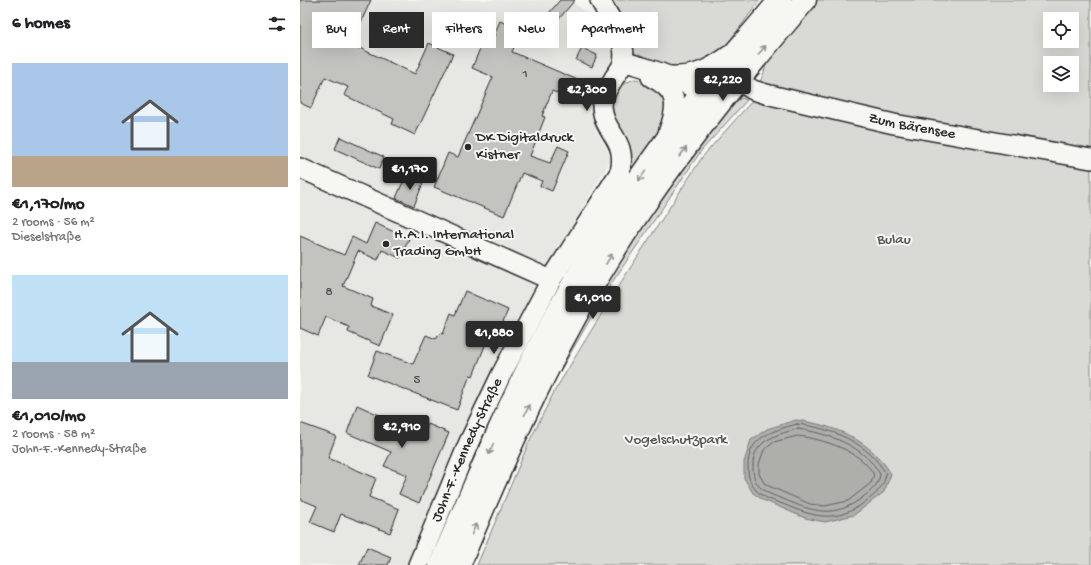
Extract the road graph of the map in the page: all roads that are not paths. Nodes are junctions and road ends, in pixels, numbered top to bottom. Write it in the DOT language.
graph roads {
  1 [pos="780,0"];
  2 [pos="805,0"];
  3 [pos="598,2"];
  4 [pos="742,46"];
  5 [pos="623,62"];
  6 [pos="668,76"];
  7 [pos="737,80"];
  8 [pos="702,93"];
  9 [pos="707,120"];
  10 [pos="664,144"];
  11 [pos="1091,159"];
  12 [pos="300,168"];
  13 [pos="551,280"];
  14 [pos="418,565"];
  15 [pos="440,565"];
  16 [pos="459,565"];
  1 -- 4 [label="main road"];
  7 -- 2 [label="main road, one-way"];
  3 -- 5 [label="street"];
  4 -- 6 [label="street"];
  4 -- 7 [label="street"];
  4 -- 8 [label="main road"];
  5 -- 6 [label="street"];
  5 -- 10 [label="street"];
  5 -- 13 [label="street, John-F.-Kennedy-Straße"];
  6 -- 8 [label="street"];
  7 -- 8 [label="street"];
  7 -- 9 [label="main road"];
  7 -- 11 [label="street, Zum Bärensee"];
  8 -- 9 [label="street"];
  8 -- 10 [label="main road"];
  16 -- 9 [label="main road, one-way"];
  10 -- 15 [label="main road, one-way"];
  12 -- 13 [label="street"];
  13 -- 14 [label="street, John-F.-Kennedy-Straße"];
}
